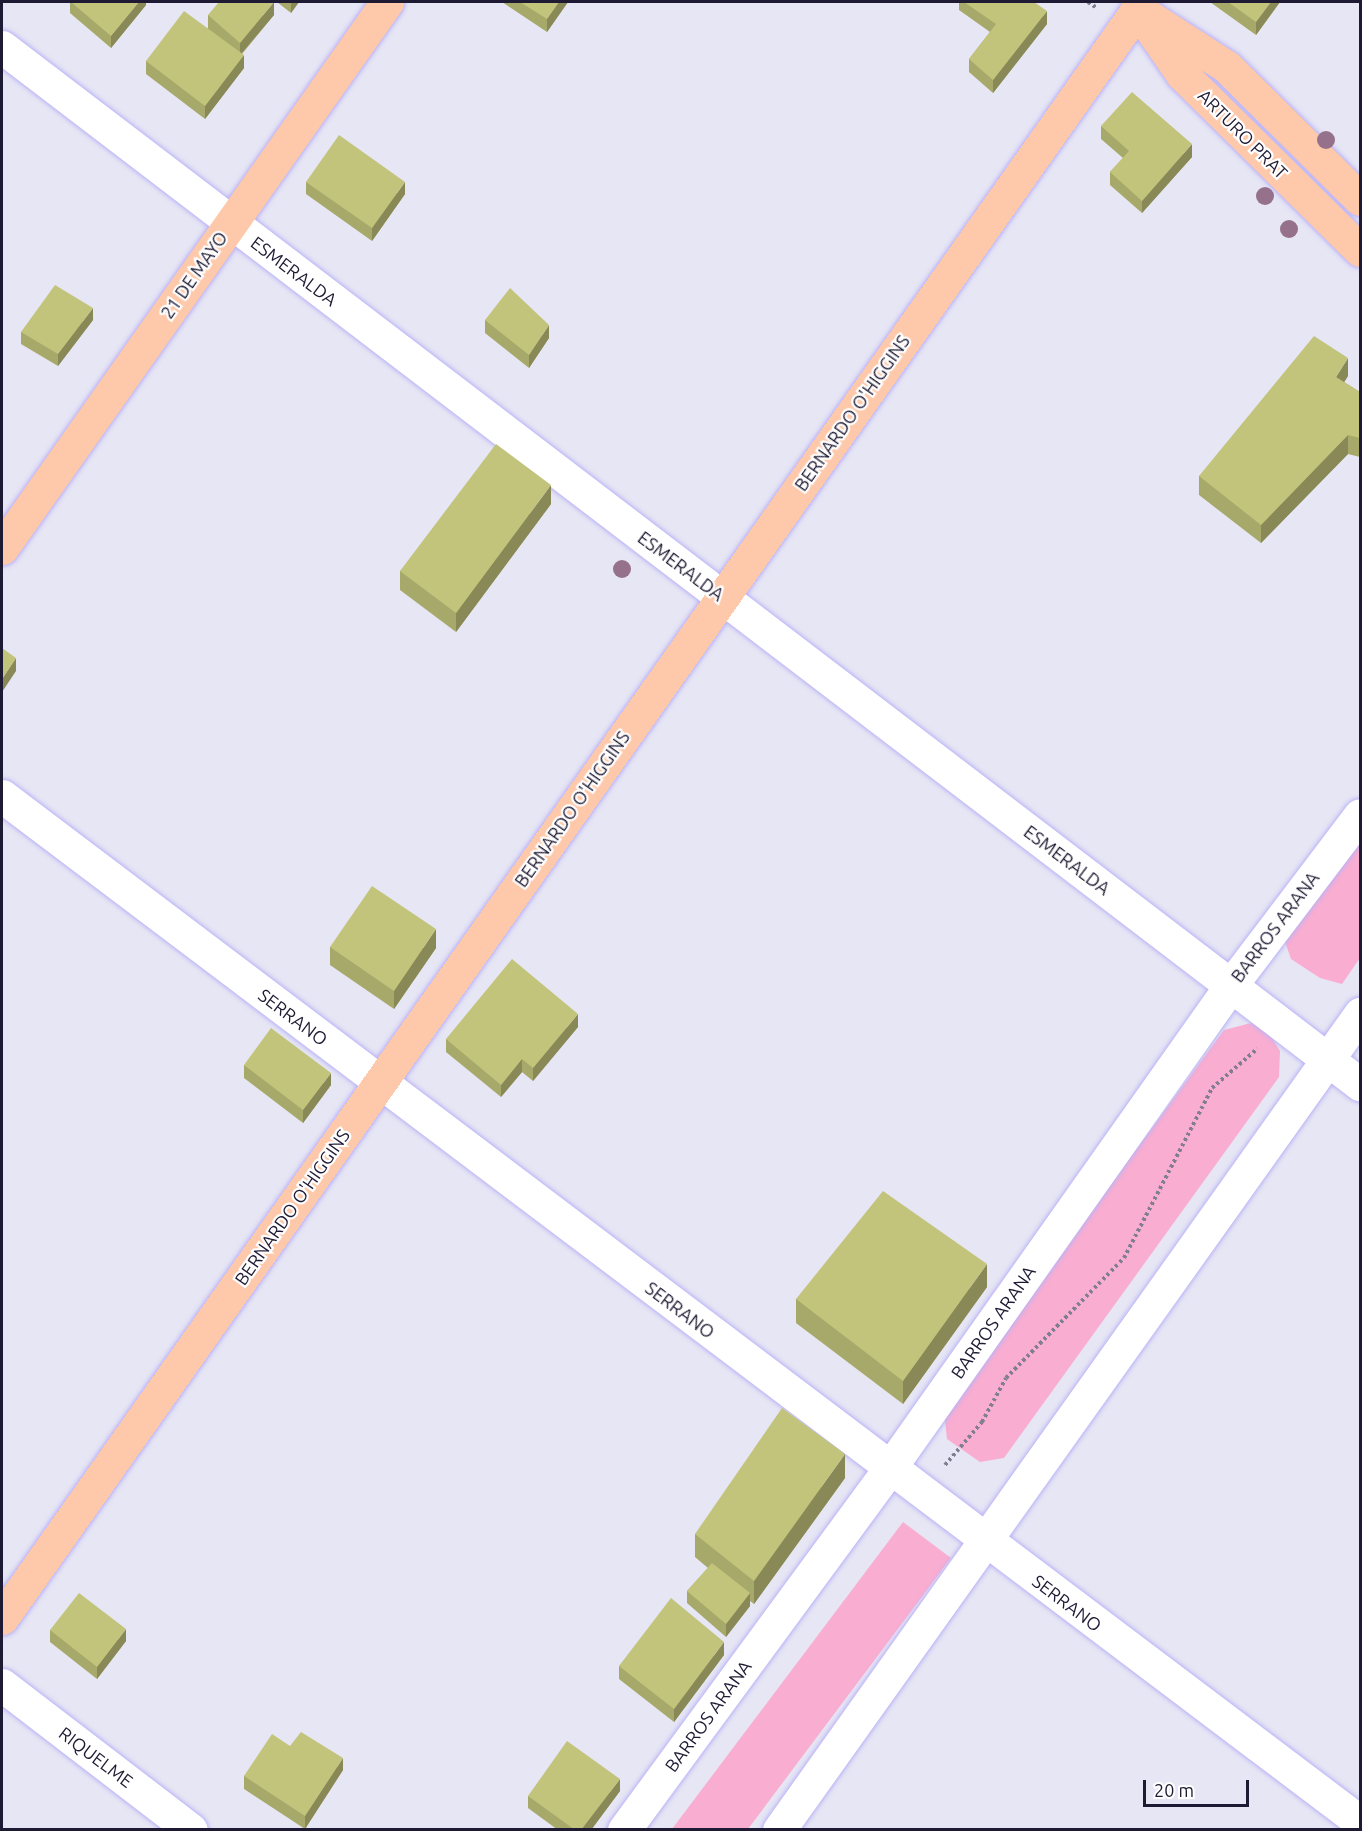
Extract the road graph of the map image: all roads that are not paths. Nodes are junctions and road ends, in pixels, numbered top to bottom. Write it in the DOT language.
graph roads {
  1 [pos="387,2"];
  2 [pos="1136,4"];
  3 [pos="2,47"];
  4 [pos="1360,200"];
  5 [pos="231,223"];
  6 [pos="1360,250"];
  7 [pos="2,548"];
  8 [pos="722,597"];
  9 [pos="2,796"];
  10 [pos="1360,815"];
  11 [pos="1231,985"];
  12 [pos="1360,1014"];
  13 [pos="1328,1059"];
  14 [pos="379,1083"];
  15 [pos="1360,1084"];
  16 [pos="889,1469"];
  17 [pos="984,1541"];
  18 [pos="2,1618"];
  19 [pos="2,1685"];
  20 [pos="1360,1822"];
  21 [pos="191,1830"];
  22 [pos="624,1830"];
  23 [pos="779,1830"];
  1 -- 5 [label="main road, 21 DE MAYO"];
  2 -- 4 [label="main road, ARTURO PRAT"];
  2 -- 6 [label="main road, ARTURO PRAT"];
  2 -- 8 [label="main road, BERNARDO O'HIGGINS"];
  3 -- 5 [label="street, ESMERALDA"];
  5 -- 7 [label="main road, 21 DE MAYO"];
  5 -- 8 [label="street, ESMERALDA"];
  8 -- 11 [label="street, ESMERALDA"];
  8 -- 14 [label="main road, BERNARDO O'HIGGINS"];
  9 -- 14 [label="street, SERRANO"];
  10 -- 11 [label="street, BARROS ARANA"];
  11 -- 13 [label="street, ESMERALDA"];
  11 -- 16 [label="street, BARROS ARANA"];
  12 -- 13 [label="street"];
  13 -- 15 [label="street, ESMERALDA"];
  13 -- 17 [label="street"];
  14 -- 16 [label="street, SERRANO"];
  14 -- 18 [label="main road, BERNARDO O'HIGGINS"];
  16 -- 17 [label="street, SERRANO"];
  16 -- 22 [label="street, BARROS ARANA"];
  17 -- 20 [label="street, SERRANO"];
  17 -- 23 [label="street"];
  19 -- 21 [label="street, RIQUELME"];
}
